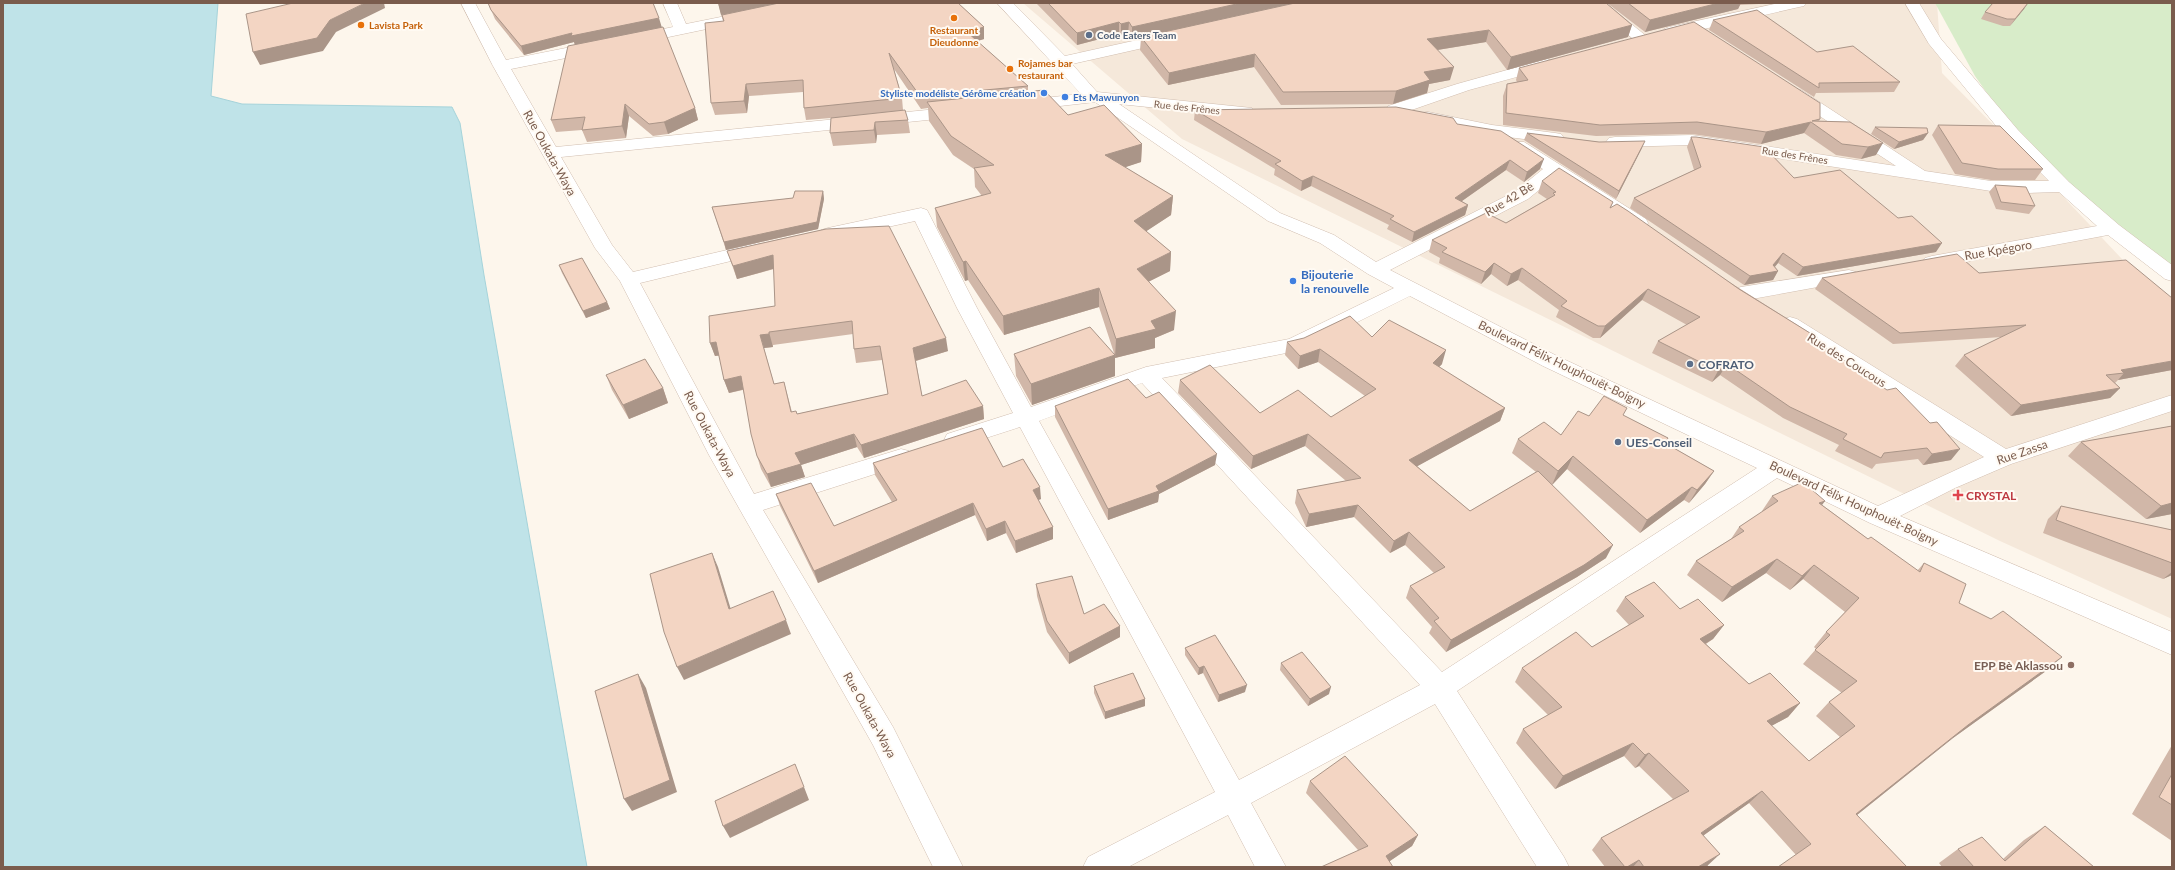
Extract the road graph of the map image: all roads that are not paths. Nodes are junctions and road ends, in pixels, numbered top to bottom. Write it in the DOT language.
graph roads {
  1 [pos="468,3"];
  2 [pos="670,3"];
  3 [pos="812,3"];
  4 [pos="1004,3"];
  5 [pos="1596,3"];
  6 [pos="1799,3"];
  7 [pos="1912,3"];
  8 [pos="1691,26"];
  9 [pos="681,29"];
  10 [pos="1184,34"];
  11 [pos="1711,39"];
  12 [pos="1560,61"];
  13 [pos="1061,62"];
  14 [pos="501,66"];
  15 [pos="1785,86"];
  16 [pos="1098,97"];
  17 [pos="1010,106"];
  18 [pos="971,110"];
  19 [pos="1264,112"];
  20 [pos="1492,130"];
  21 [pos="1574,140"];
  22 [pos="1596,143"];
  23 [pos="551,153"];
  24 [pos="1555,168"];
  25 [pos="1925,177"];
  26 [pos="2063,186"];
  27 [pos="2112,229"];
  28 [pos="1657,235"];
  29 [pos="812,237"];
  30 [pos="773,246"];
  31 [pos="1917,265"];
  32 [pos="1375,270"];
  33 [pos="1864,274"];
  34 [pos="2172,275"];
  35 [pos="628,278"];
  36 [pos="1411,288"];
  37 [pos="1146,374"];
  38 [pos="2172,403"];
  39 [pos="1026,417"];
  40 [pos="2003,458"];
  41 [pos="1776,467"];
  42 [pos="749,505"];
  43 [pos="1878,516"];
  44 [pos="2172,644"];
  45 [pos="1440,688"];
  46 [pos="1233,798"];
  47 [pos="948,867"];
  48 [pos="1098,867"];
  49 [pos="1271,867"];
  50 [pos="1554,867"];
  1 -- 14 [label="street, Rue Oukata-Waya"];
  2 -- 9 [label="street"];
  3 -- 9 [label="street"];
  4 -- 13 [label="street, Boulevard Félix Houphouët-Boigny"];
  5 -- 8 [label="street"];
  6 -- 8 [label="street"];
  7 -- 26 [label="street"];
  8 -- 11 [label="street"];
  9 -- 14 [label="street"];
  10 -- 13 [label="street"];
  12 -- 20 [label="street"];
  13 -- 16 [label="street, Boulevard Félix Houphouët-Boigny"];
  14 -- 23 [label="street, Rue Oukata-Waya"];
  15 -- 25 [label="street"];
  16 -- 17 [label="street, Rue des Frênes"];
  16 -- 19 [label="street, Rue des Frênes"];
  16 -- 32 [label="street, Boulevard Félix Houphouët-Boigny"];
  18 -- 23 [label="street"];
  20 -- 21 [label="street"];
  20 -- 24 [label="street"];
  22 -- 25 [label="street, Rue des Frênes"];
  23 -- 35 [label="street, Rue Oukata-Waya"];
  24 -- 28 [label="street"];
  24 -- 32 [label="street, Rue 42 Bè"];
  25 -- 26 [label="street, Rue des Frênes"];
  26 -- 27 [label="street"];
  27 -- 31 [label="street, Rue Kpégoro"];
  27 -- 34 [label="street"];
  29 -- 39 [label="street"];
  30 -- 35 [label="street"];
  32 -- 36 [label="street, Boulevard Félix Houphouët-Boigny"];
  33 -- 40 [label="street, Rue des Coucous"];
  35 -- 42 [label="street, Rue Oukata-Waya"];
  36 -- 37 [label="street"];
  36 -- 41 [label="street, Boulevard Félix Houphouët-Boigny"];
  37 -- 39 [label="street"];
  37 -- 45 [label="street"];
  38 -- 40 [label="street, Rue Zassa"];
  39 -- 42 [label="street"];
  39 -- 46 [label="street"];
  40 -- 43 [label="street, Rue Zassa"];
  41 -- 43 [label="street, Boulevard Félix Houphouët-Boigny"];
  41 -- 45 [label="street"];
  42 -- 47 [label="street, Rue Oukata-Waya"];
  43 -- 44 [label="street, Boulevard Félix Houphouët-Boigny"];
  45 -- 46 [label="street"];
  45 -- 50 [label="street"];
  46 -- 48 [label="street"];
  46 -- 49 [label="street"];
}
